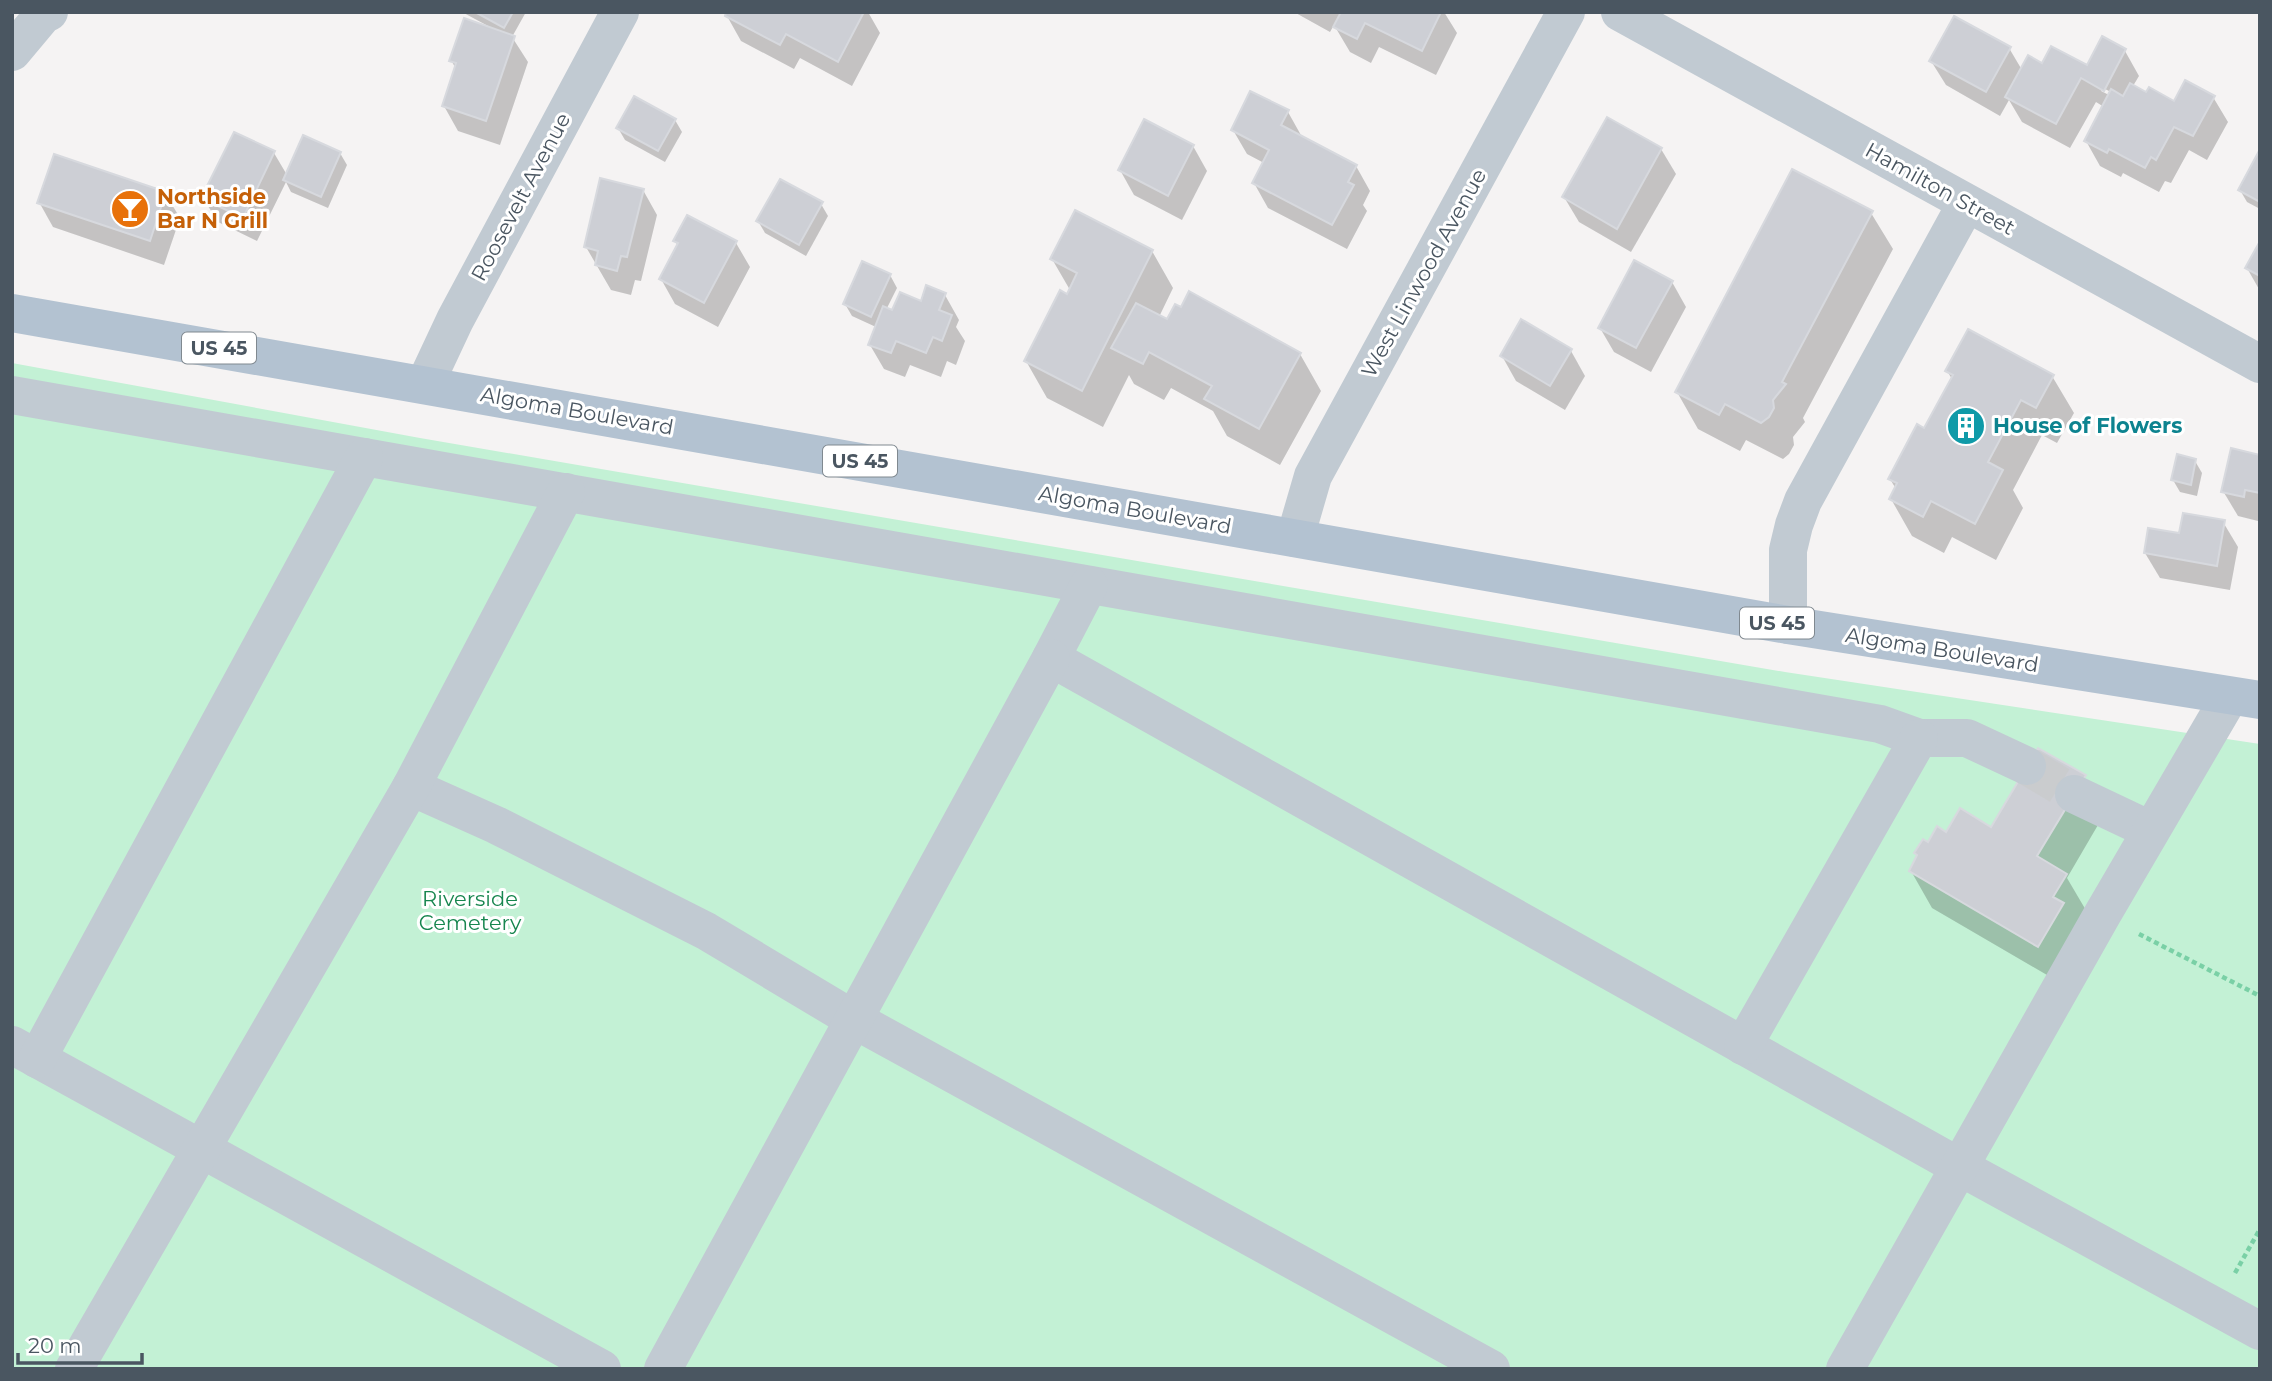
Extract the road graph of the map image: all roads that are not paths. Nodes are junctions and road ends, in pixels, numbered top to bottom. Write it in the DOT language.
graph roads {
  1 [pos="49,12"];
  2 [pos="620,12"];
  3 [pos="1566,12"];
  4 [pos="1620,12"];
  5 [pos="12,52"];
  6 [pos="1966,204"];
  7 [pos="12,313"];
  8 [pos="2260,364"];
  9 [pos="425,384"];
  10 [pos="12,395"];
  11 [pos="364,457"];
  12 [pos="566,492"];
  13 [pos="1295,538"];
  14 [pos="1089,585"];
  15 [pos="1788,625"];
  16 [pos="1051,658"];
  17 [pos="2245,698"];
  18 [pos="1919,738"];
  19 [pos="2027,766"];
  20 [pos="411,787"];
  21 [pos="2074,794"];
  22 [pos="2150,830"];
  23 [pos="853,1018"];
  24 [pos="1743,1046"];
  25 [pos="24,1052"];
  26 [pos="200,1148"];
  27 [pos="1958,1166"];
  28 [pos="2260,1331"];
  29 [pos="74,1369"];
  30 [pos="602,1369"];
  31 [pos="663,1369"];
  32 [pos="1490,1369"];
  33 [pos="1845,1369"];
  1 -- 5 [label="street"];
  2 -- 9 [label="street, Roosevelt Avenue"];
  3 -- 13 [label="street, West Linwood Avenue"];
  4 -- 6 [label="street, Hamilton Street"];
  6 -- 8 [label="street, Hamilton Street"];
  6 -- 15 [label="street"];
  7 -- 9 [label="main road, Algoma Boulevard / US 45"];
  9 -- 13 [label="main road, Algoma Boulevard / US 45"];
  10 -- 11 [label="street"];
  11 -- 12 [label="street"];
  11 -- 25 [label="street"];
  12 -- 14 [label="street"];
  12 -- 20 [label="street"];
  13 -- 15 [label="main road, Algoma Boulevard / US 45"];
  14 -- 16 [label="street"];
  14 -- 18 [label="street"];
  15 -- 17 [label="main road, Algoma Boulevard / US 45"];
  16 -- 23 [label="street"];
  16 -- 24 [label="street"];
  17 -- 22 [label="street"];
  18 -- 19 [label="street"];
  18 -- 24 [label="street"];
  20 -- 23 [label="street"];
  20 -- 26 [label="street"];
  21 -- 22 [label="street"];
  22 -- 27 [label="street"];
  23 -- 31 [label="street"];
  23 -- 32 [label="street"];
  24 -- 27 [label="street"];
  25 -- 26 [label="street"];
  26 -- 29 [label="street"];
  26 -- 30 [label="street"];
  27 -- 28 [label="street"];
  27 -- 33 [label="street"];
}
